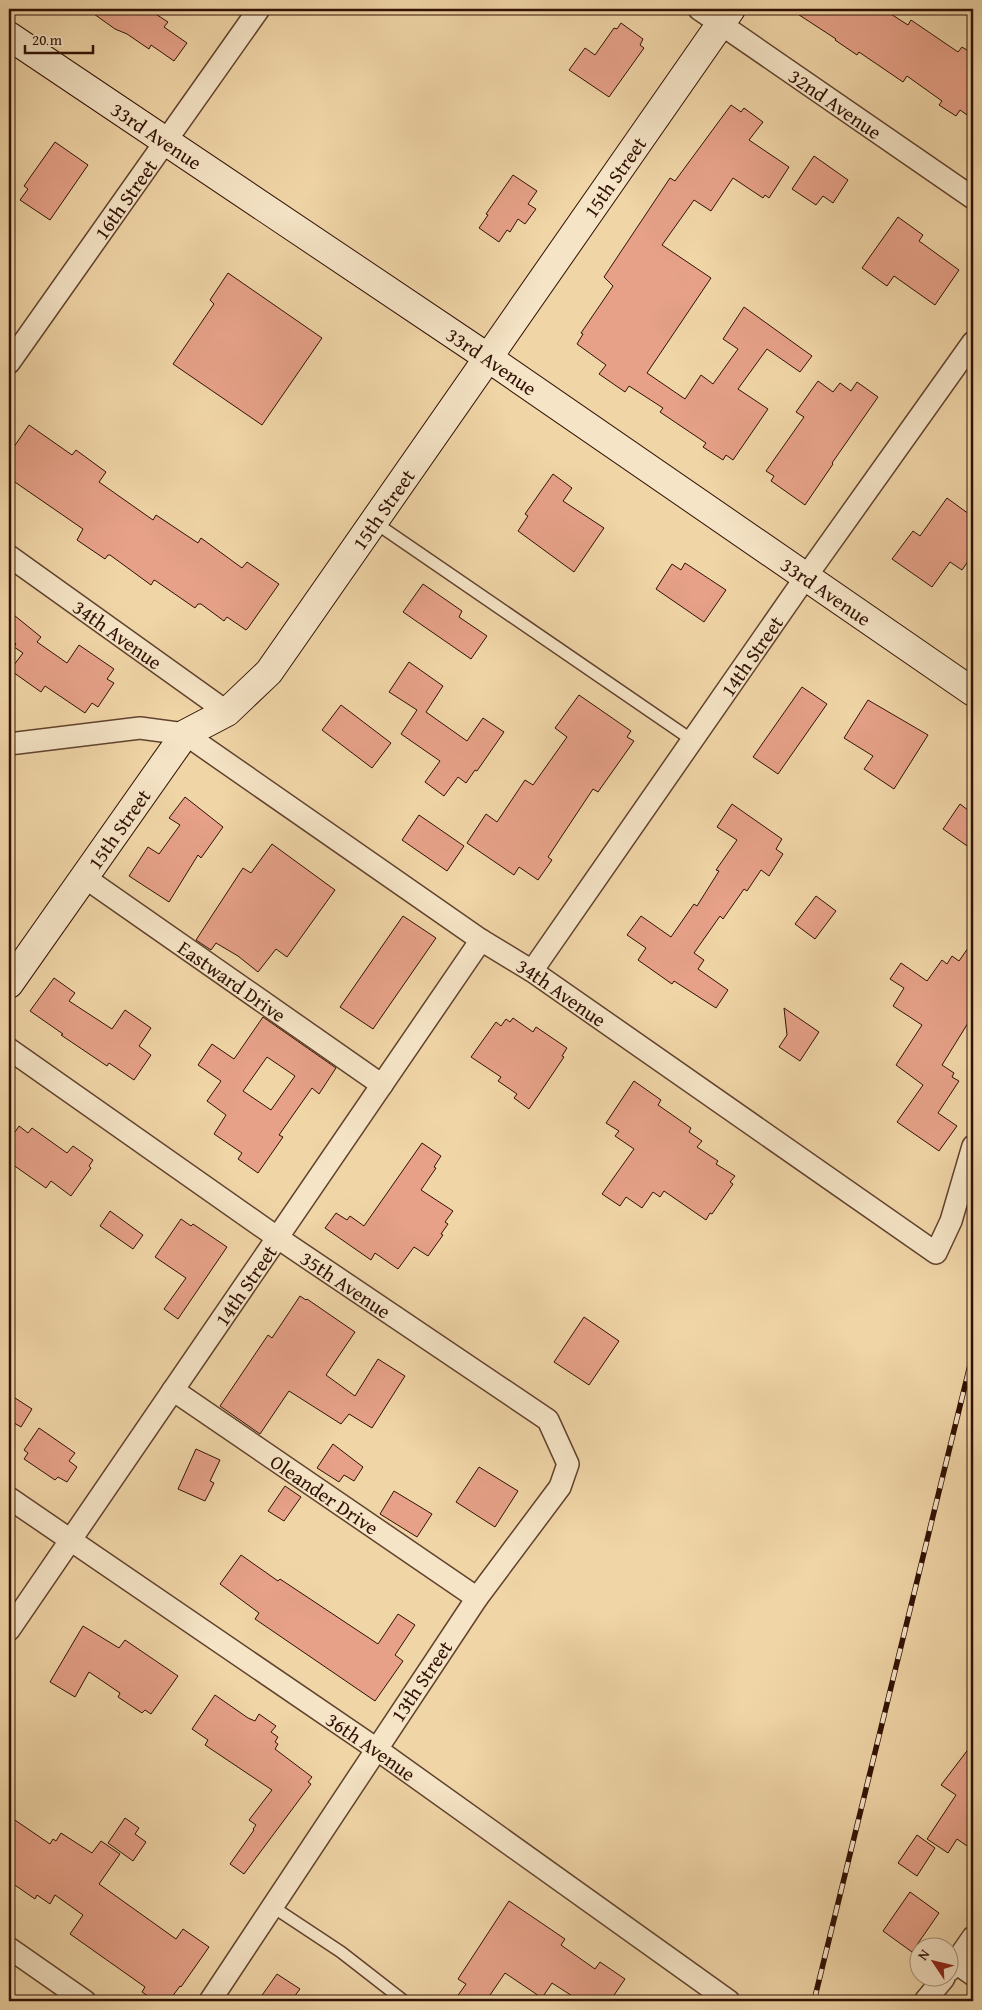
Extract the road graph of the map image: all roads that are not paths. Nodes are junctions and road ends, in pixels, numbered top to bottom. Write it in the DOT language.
graph roads {
  1 [pos="258,9"];
  2 [pos="699,9"];
  3 [pos="726,16"];
  4 [pos="9,36"];
  5 [pos="166,142"];
  6 [pos="973,198"];
  7 [pos="973,342"];
  8 [pos="487,357"];
  9 [pos="9,364"];
  10 [pos="374,522"];
  11 [pos="9,556"];
  12 [pos="805,578"];
  13 [pos="973,692"];
  14 [pos="227,712"];
  15 [pos="185,734"];
  16 [pos="692,740"];
  17 [pos="9,744"];
  18 [pos="84,877"];
  19 [pos="481,940"];
  20 [pos="532,971"];
  21 [pos="9,984"];
  22 [pos="9,1049"];
  23 [pos="382,1085"];
  24 [pos="973,1146"];
  25 [pos="278,1238"];
  26 [pos="173,1390"];
  27 [pos="568,1464"];
  28 [pos="9,1498"];
  29 [pos="71,1540"];
  30 [pos="477,1598"];
  31 [pos="9,1630"];
  32 [pos="375,1748"];
  33 [pos="273,1907"];
  34 [pos="973,1937"];
  35 [pos="9,1948"];
  36 [pos="960,1956"];
  37 [pos="960,1972"];
  38 [pos="973,1975"];
  39 [pos="935,1988"];
  40 [pos="85,2001"];
  41 [pos="210,2001"];
  42 [pos="404,2001"];
  43 [pos="729,2001"];
  44 [pos="925,2001"];
  1 -- 5 [label="street, 16th Street"];
  2 -- 3 [label="street, 32nd Avenue"];
  3 -- 6 [label="street, 32nd Avenue"];
  3 -- 8 [label="main road, 15th Street"];
  4 -- 5 [label="main road, 33rd Avenue"];
  5 -- 8 [label="main road, 33rd Avenue"];
  5 -- 9 [label="street, 16th Street"];
  7 -- 12 [label="street, 14th Street"];
  8 -- 10 [label="main road, 15th Street"];
  8 -- 12 [label="main road, 33rd Avenue"];
  10 -- 14 [label="main road, 15th Street"];
  10 -- 16 [label="lane"];
  11 -- 14 [label="street, 34th Avenue"];
  12 -- 13 [label="main road, 33rd Avenue"];
  12 -- 16 [label="street, 14th Street"];
  14 -- 15 [label="main road, 15th Street"];
  15 -- 17 [label="street"];
  15 -- 18 [label="main road, 15th Street"];
  15 -- 19 [label="street, 34th Avenue"];
  16 -- 20 [label="street, 14th Street"];
  18 -- 21 [label="main road, 15th Street"];
  18 -- 23 [label="street, Eastward Drive"];
  19 -- 20 [label="street, 34th Avenue"];
  19 -- 23 [label="street, 14th Street"];
  20 -- 24 [label="street, 34th Avenue"];
  22 -- 25 [label="street, 35th Avenue"];
  23 -- 25 [label="street, 14th Street"];
  25 -- 26 [label="street, 14th Street"];
  25 -- 27 [label="street, 35th Avenue"];
  26 -- 29 [label="street, 14th Street"];
  26 -- 30 [label="street, Oleander Drive"];
  27 -- 30 [label="street, 13th Street"];
  28 -- 29 [label="street, 36th Avenue"];
  29 -- 31 [label="street, 14th Street"];
  29 -- 32 [label="street, 36th Avenue"];
  30 -- 32 [label="street, 13th Street"];
  32 -- 33 [label="street, 13th Street"];
  32 -- 43 [label="street, 36th Avenue"];
  33 -- 41 [label="street, 13th Street"];
  33 -- 42 [label="lane"];
  34 -- 36 [label="street"];
  35 -- 40 [label="street"];
  37 -- 38 [label="street"];
  39 -- 44 [label="street"];
}
